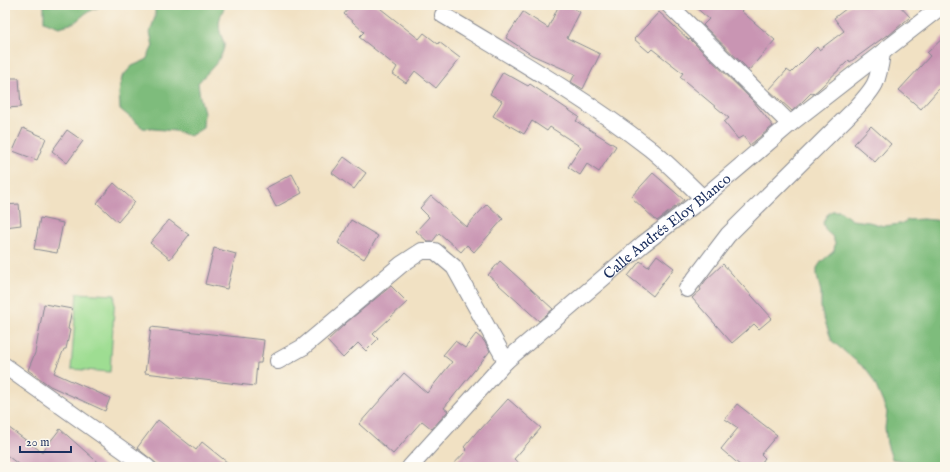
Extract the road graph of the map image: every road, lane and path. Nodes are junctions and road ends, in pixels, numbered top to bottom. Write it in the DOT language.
graph roads {
  1 [pos="669,5"];
  2 [pos="944,5"];
  3 [pos="443,15"];
  4 [pos="882,53"];
  5 [pos="790,124"];
  6 [pos="703,198"];
  7 [pos="687,289"];
  8 [pos="278,361"];
  9 [pos="506,361"];
  10 [pos="5,366"];
  11 [pos="147,467"];
  12 [pos="410,467"];
  1 -- 5 [label="street"];
  2 -- 4 [label="street, Calle Andrés Eloy Blanco"];
  3 -- 6 [label="street"];
  4 -- 5 [label="street, Calle Andrés Eloy Blanco"];
  4 -- 7 [label="street"];
  5 -- 6 [label="street, Calle Andrés Eloy Blanco"];
  6 -- 9 [label="street, Calle Andrés Eloy Blanco"];
  8 -- 9 [label="street"];
  9 -- 12 [label="street, Calle Andrés Eloy Blanco"];
  10 -- 11 [label="street"];
}
